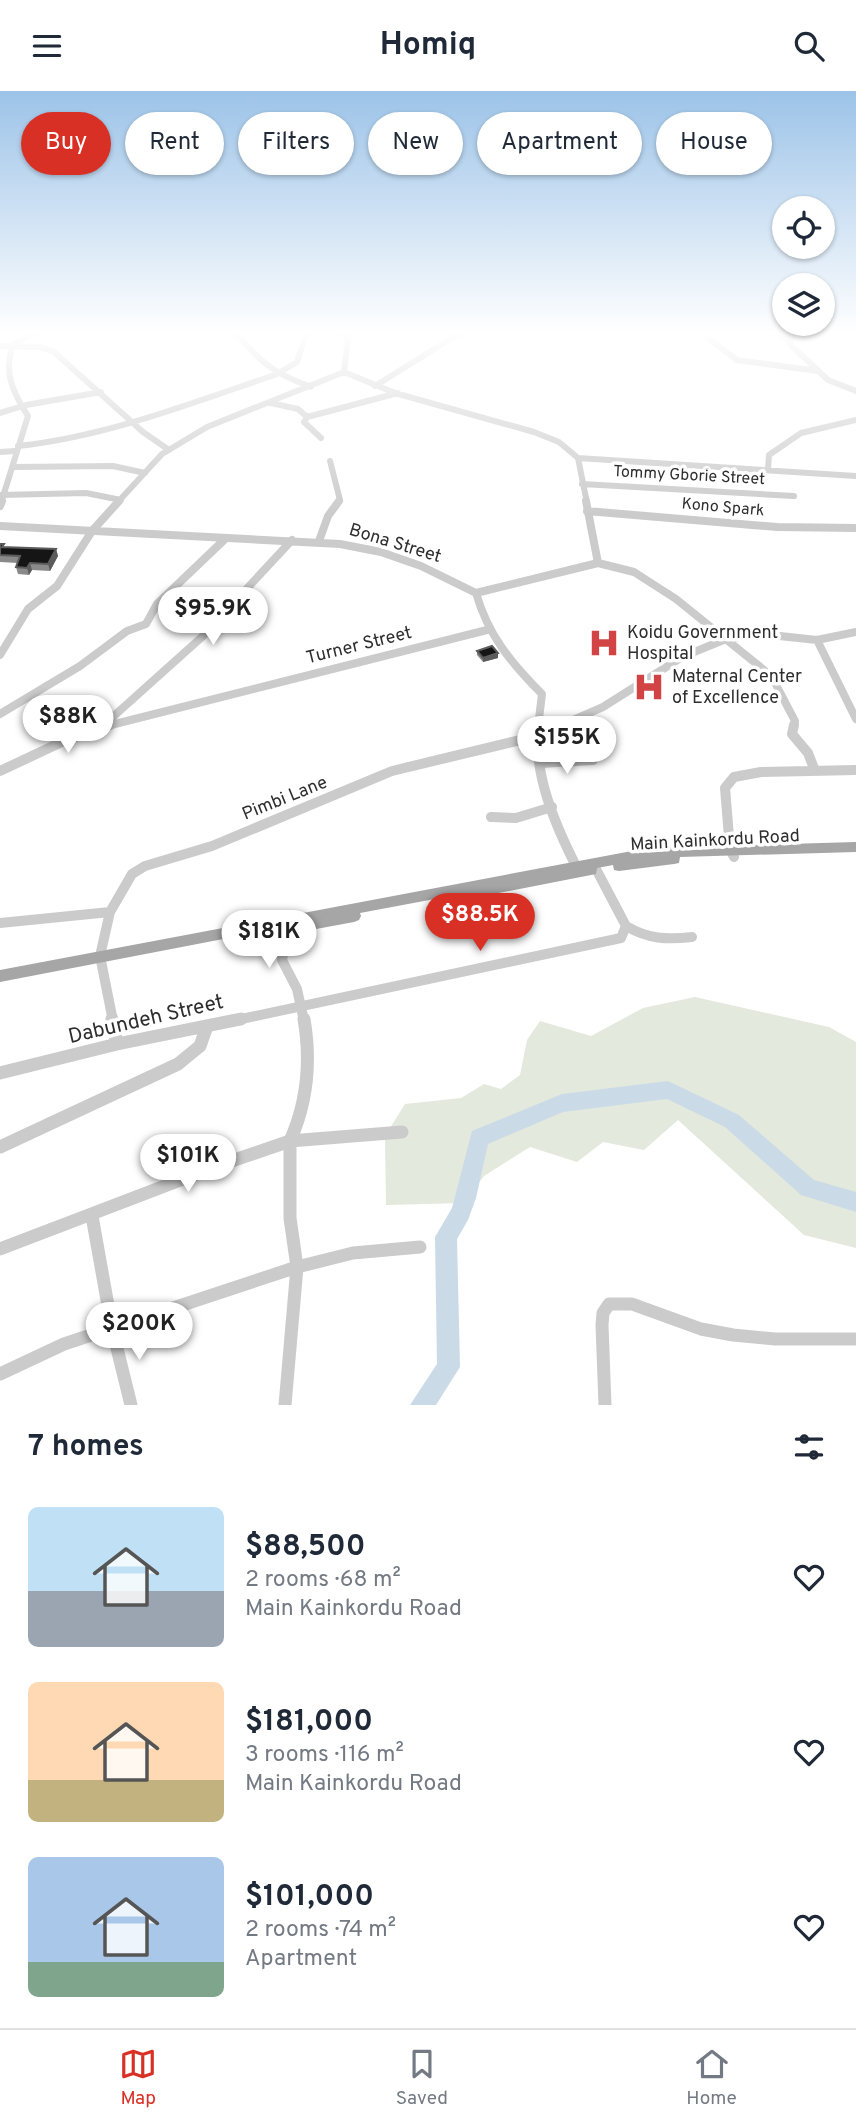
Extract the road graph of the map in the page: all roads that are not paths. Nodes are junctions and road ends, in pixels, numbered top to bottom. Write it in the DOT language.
graph roads {
  1 [pos="12,392"];
  2 [pos="99,392"];
  3 [pos="101,392"];
  4 [pos="223,392"];
  5 [pos="297,392"];
  6 [pos="398,393"];
  7 [pos="270,403"];
  8 [pos="23,408"];
  9 [pos="0,414"];
  10 [pos="307,417"];
  11 [pos="856,420"];
  12 [pos="133,423"];
  13 [pos="321,438"];
  14 [pos="17,449"];
  15 [pos="169,450"];
  16 [pos="0,452"];
  17 [pos="578,458"];
  18 [pos="330,461"];
  19 [pos="13,467"];
  20 [pos="768,469"];
  21 [pos="145,473"];
  22 [pos="856,476"];
  23 [pos="582,484"];
  24 [pos="2,496"];
  25 [pos="794,496"];
  26 [pos="121,500"];
  27 [pos="0,506"];
  28 [pos="587,510"];
  29 [pos="0,526"];
  30 [pos="856,528"];
  31 [pos="92,531"];
  32 [pos="224,540"];
  33 [pos="292,540"];
  34 [pos="319,541"];
  35 [pos="598,563"];
  36 [pos="476,593"];
  37 [pos="487,630"];
  38 [pos="856,632"];
  39 [pos="726,639"];
  40 [pos="817,640"];
  41 [pos="0,655"];
  42 [pos="0,714"];
  43 [pos="855,714"];
  44 [pos="105,725"];
  45 [pos="537,736"];
  46 [pos="593,760"];
  47 [pos="540,763"];
  48 [pos="1,770"];
  49 [pos="856,770"];
  50 [pos="815,771"];
  51 [pos="552,807"];
  52 [pos="491,817"];
  53 [pos="856,847"];
  54 [pos="815,851"];
  55 [pos="732,853"];
  56 [pos="856,855"];
  57 [pos="577,869"];
  58 [pos="596,869"];
  59 [pos="365,909"];
  60 [pos="110,912"];
  61 [pos="0,923"];
  62 [pos="284,925"];
  63 [pos="626,926"];
  64 [pos="692,937"];
  65 [pos="101,960"];
  66 [pos="0,976"];
  67 [pos="0,984"];
  68 [pos="301,1007"];
  69 [pos="206,1026"];
  70 [pos="117,1044"];
  71 [pos="0,1073"];
  72 [pos="402,1132"];
  73 [pos="290,1141"];
  74 [pos="0,1147"];
  75 [pos="92,1216"];
  76 [pos="419,1247"];
  77 [pos="0,1249"];
  78 [pos="297,1267"];
  79 [pos="112,1328"];
  80 [pos="856,1339"];
  81 [pos="0,1374"];
  82 [pos="131,1405"];
  83 [pos="285,1405"];
  84 [pos="605,1405"];
  1 -- 8 [label="street"];
  2 -- 8 [label="street"];
  3 -- 12 [label="street"];
  4 -- 12 [label="street"];
  5 -- 7 [label="street"];
  6 -- 10 [label="street"];
  6 -- 17 [label="street"];
  7 -- 10 [label="street"];
  7 -- 15 [label="street"];
  8 -- 9 [label="street"];
  8 -- 14 [label="street"];
  10 -- 13 [label="street"];
  11 -- 20 [label="street"];
  12 -- 14 [label="street"];
  12 -- 15 [label="street"];
  14 -- 16 [label="street"];
  14 -- 19 [label="street"];
  15 -- 21 [label="street"];
  17 -- 20 [label="street"];
  17 -- 23 [label="street"];
  18 -- 34 [label="street"];
  19 -- 21 [label="street"];
  19 -- 24 [label="street"];
  20 -- 22 [label="street"];
  21 -- 26 [label="street"];
  23 -- 25 [label="street, Tommy Gborie Street"];
  23 -- 28 [label="street"];
  24 -- 26 [label="street"];
  24 -- 27 [label="street"];
  26 -- 31 [label="street"];
  28 -- 30 [label="street, Kono Spark"];
  28 -- 35 [label="street"];
  29 -- 31 [label="street, Bona Street"];
  31 -- 32 [label="street, Bona Street"];
  31 -- 41 [label="street"];
  32 -- 33 [label="street, Bona Street"];
  32 -- 42 [label="street"];
  33 -- 34 [label="street, Bona Street"];
  33 -- 44 [label="street"];
  34 -- 36 [label="street, Bona Street"];
  35 -- 36 [label="street"];
  35 -- 39 [label="street"];
  36 -- 37 [label="street"];
  37 -- 44 [label="street, Turner Street"];
  37 -- 45 [label="street"];
  38 -- 40 [label="street, Pimbi Lane"];
  39 -- 40 [label="street, Pimbi Lane"];
  39 -- 45 [label="street, Pimbi Lane"];
  39 -- 50 [label="street"];
  40 -- 43 [label="street"];
  44 -- 48 [label="street, Turner Street"];
  45 -- 47 [label="street"];
  45 -- 60 [label="street, Pimbi Lane"];
  46 -- 47 [label="street"];
  47 -- 51 [label="street"];
  49 -- 50 [label="street"];
  50 -- 55 [label="street"];
  51 -- 52 [label="street"];
  51 -- 57 [label="street"];
  53 -- 54 [label="main road"];
  54 -- 55 [label="main road, Main Kainkordu Road"];
  54 -- 56 [label="main road, Main Kainkordu Road"];
  55 -- 57 [label="main road"];
  55 -- 58 [label="main road, Main Kainkordu Road"];
  57 -- 58 [label="main road, Main Kainkordu Road"];
  57 -- 59 [label="main road, Main Kainkordu Road"];
  57 -- 59 [label="main road, Main Kainkordu Road"];
  58 -- 63 [label="street"];
  59 -- 62 [label="main road, Main Kainkordu Road"];
  60 -- 61 [label="street"];
  60 -- 65 [label="street, Pimbi Lane"];
  62 -- 65 [label="main road, Main Kainkordu Road"];
  62 -- 68 [label="street"];
  63 -- 64 [label="street"];
  63 -- 68 [label="street, Dabundeh Street"];
  65 -- 66 [label="main road"];
  65 -- 67 [label="main road"];
  65 -- 70 [label="street"];
  68 -- 69 [label="street, Dabundeh Street"];
  68 -- 73 [label="street"];
  69 -- 70 [label="street, Dabundeh Street"];
  69 -- 74 [label="street"];
  70 -- 71 [label="street, Dabundeh Street"];
  72 -- 73 [label="street"];
  73 -- 75 [label="street"];
  73 -- 78 [label="street"];
  75 -- 77 [label="street"];
  75 -- 79 [label="street"];
  76 -- 78 [label="street"];
  78 -- 79 [label="street"];
  78 -- 83 [label="street"];
  79 -- 81 [label="street"];
  79 -- 82 [label="street"];
  80 -- 84 [label="street"];
}
